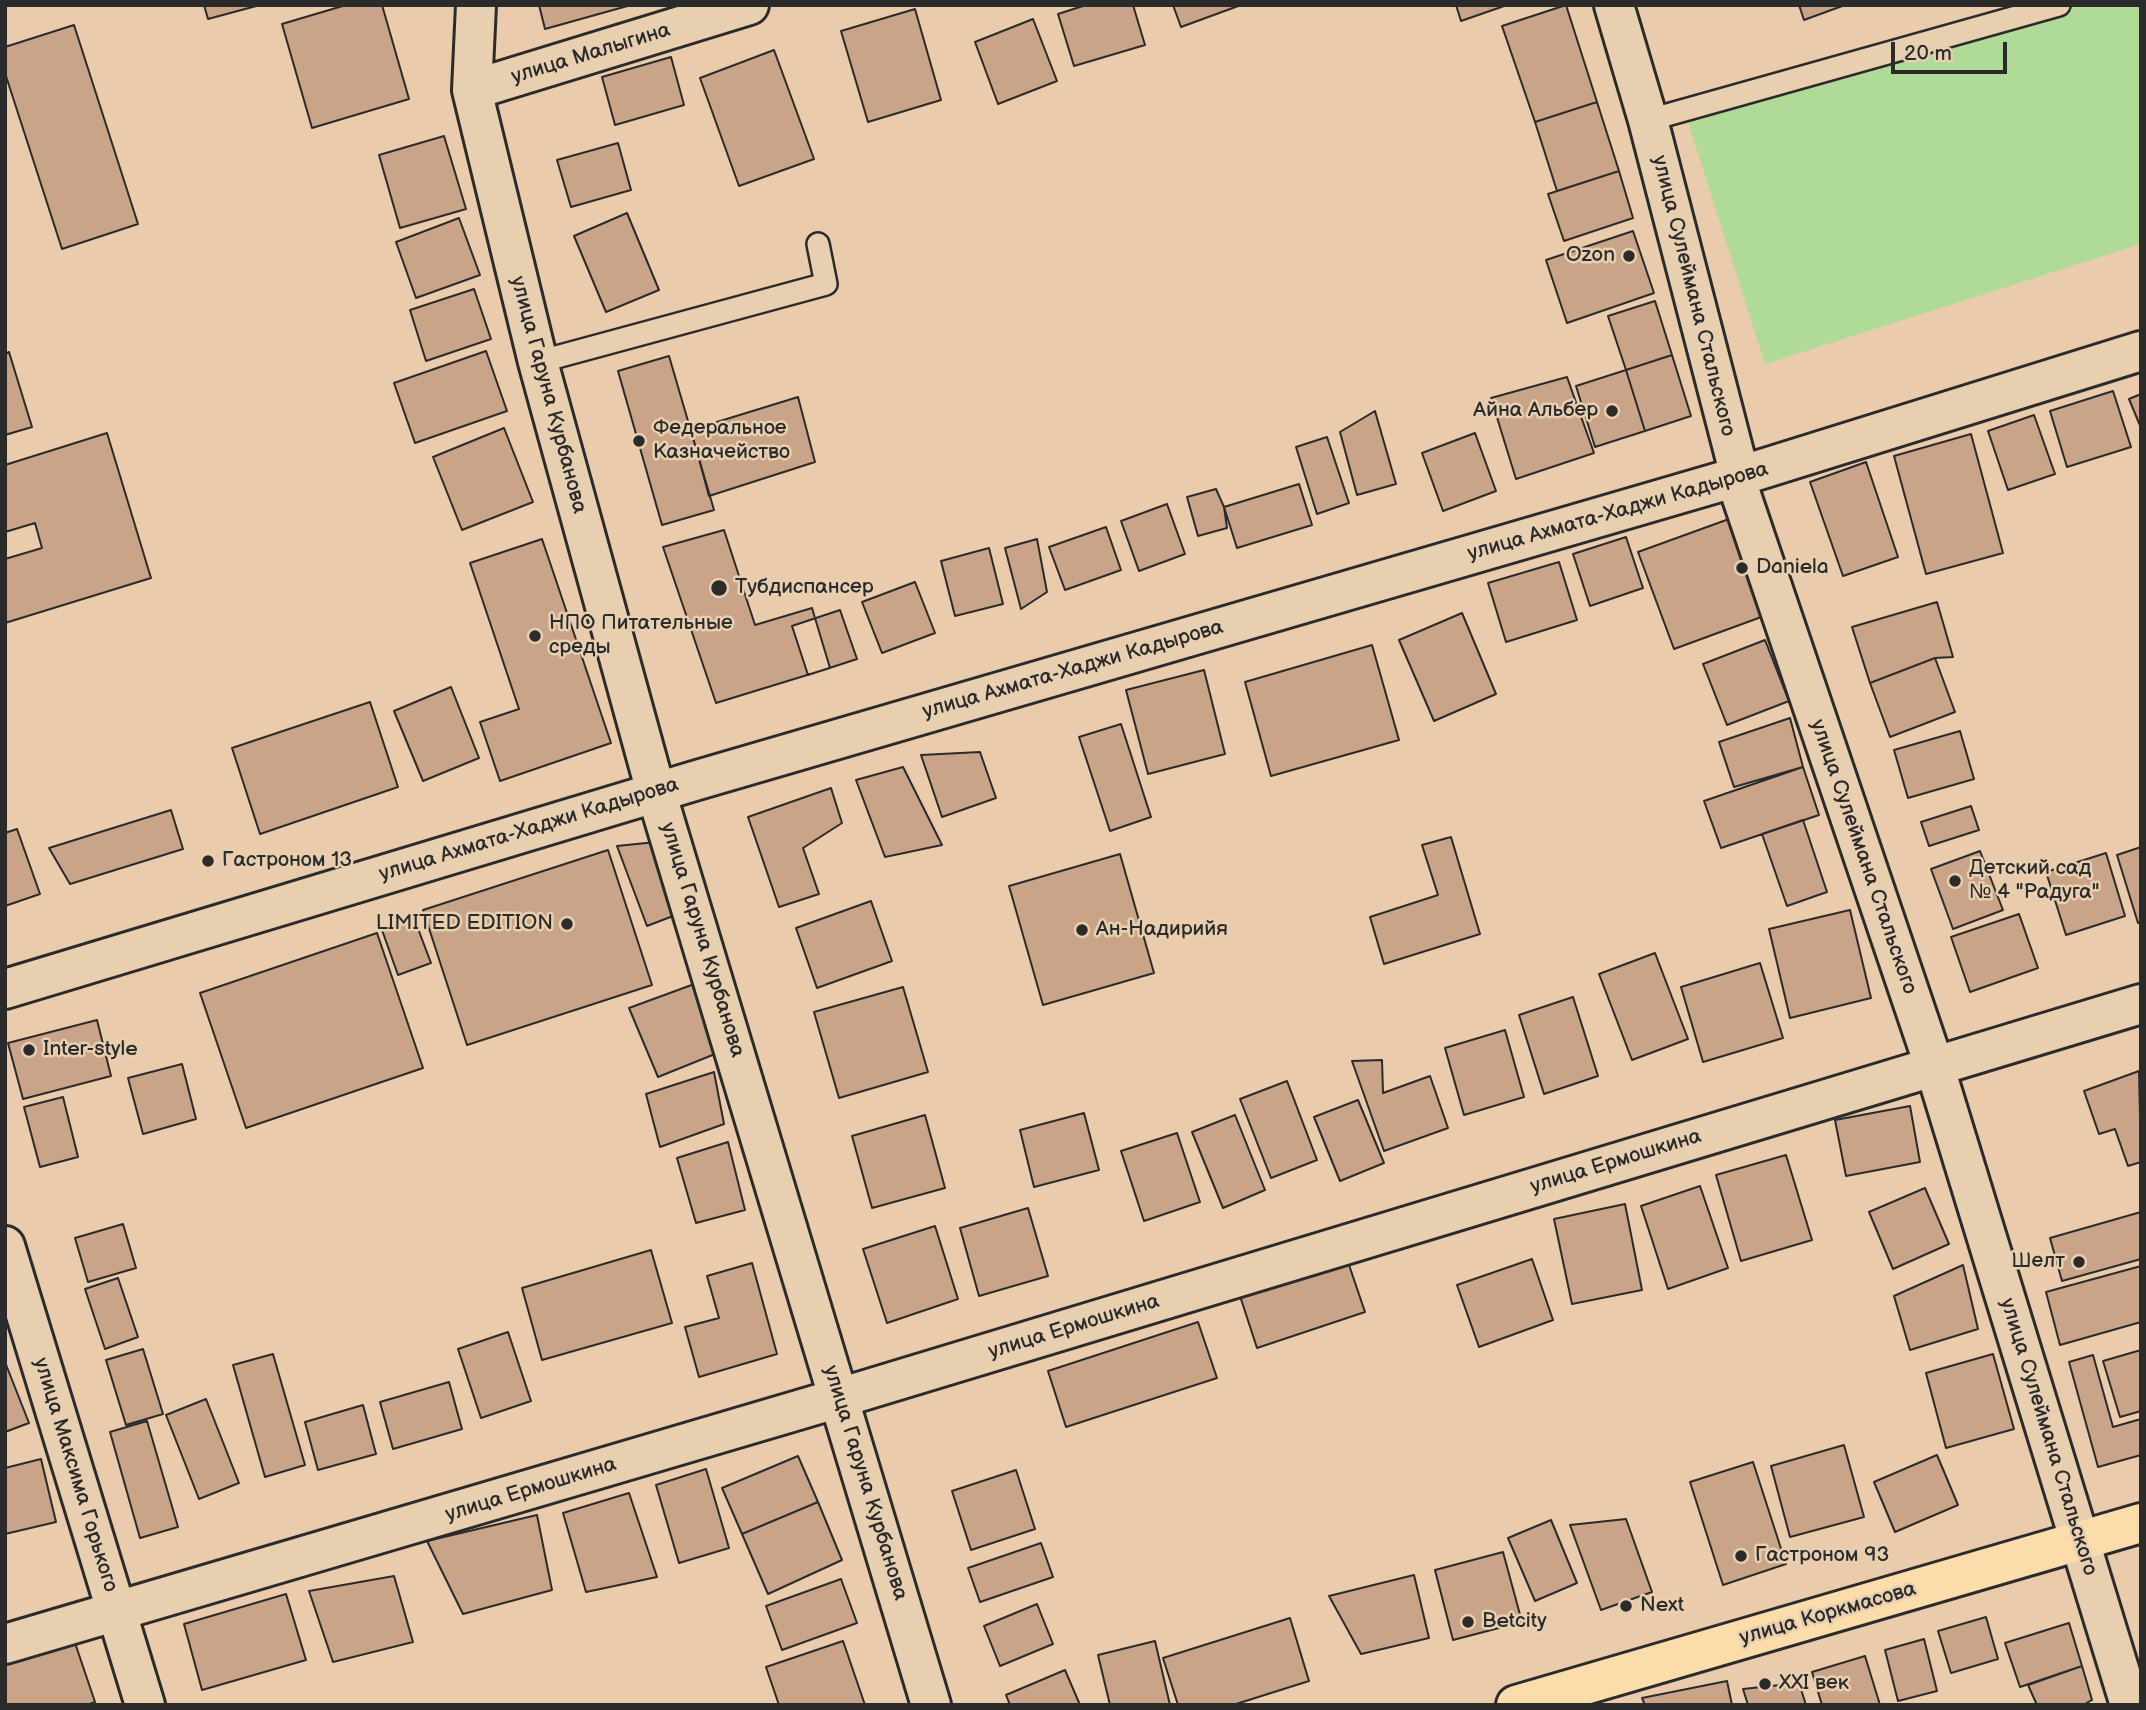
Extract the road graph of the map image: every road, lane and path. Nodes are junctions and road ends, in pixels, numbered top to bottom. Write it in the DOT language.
graph roads {
  1 [pos="476,5"];
  2 [pos="750,5"];
  3 [pos="1608,5"];
  4 [pos="1615,5"];
  5 [pos="2059,5"];
  6 [pos="472,90"];
  7 [pos="1642,122"];
  8 [pos="818,243"];
  9 [pos="2141,351"];
  10 [pos="538,362"];
  11 [pos="1735,478"];
  12 [pos="656,792"];
  13 [pos="5,989"];
  14 [pos="2141,1004"];
  15 [pos="1930,1067"];
  16 [pos="5,1246"];
  17 [pos="839,1398"];
  18 [pos="2141,1523"];
  19 [pos="2076,1542"];
  20 [pos="117,1613"];
  21 [pos="5,1644"];
  22 [pos="145,1705"];
  23 [pos="931,1705"];
  24 [pos="1516,1705"];
  25 [pos="2122,1705"];
  26 [pos="2130,1705"];
  1 -- 6 [label="street, улица Гаруна Курбанова"];
  2 -- 6 [label="street, улица Малыгина"];
  3 -- 7 [label="street, улица Сулеймана Стальского"];
  4 -- 11 [label="street, улица Сулеймана Стальского"];
  5 -- 7 [label="lane"];
  6 -- 10 [label="street, улица Гаруна Курбанова"];
  7 -- 11 [label="street, улица Сулеймана Стальского"];
  8 -- 10 [label="lane"];
  9 -- 11 [label="street, улица Ахмата-Хаджи Кадырова"];
  10 -- 12 [label="street, улица Гаруна Курбанова"];
  11 -- 12 [label="street, улица Ахмата-Хаджи Кадырова"];
  11 -- 15 [label="street, улица Сулеймана Стальского"];
  12 -- 13 [label="street, улица Ахмата-Хаджи Кадырова"];
  12 -- 17 [label="street, улица Гаруна Курбанова"];
  14 -- 15 [label="street, улица Ермошкина"];
  15 -- 17 [label="street, улица Ермошкина"];
  15 -- 19 [label="street, улица Сулеймана Стальского"];
  16 -- 20 [label="street, улица Максима Горького"];
  17 -- 20 [label="street, улица Ермошкина"];
  17 -- 23 [label="street, улица Гаруна Курбанова"];
  18 -- 19 [label="main road, улица Коркмасова"];
  19 -- 24 [label="main road, улица Коркмасова"];
  19 -- 25 [label="street, улица Сулеймана Стальского"];
  19 -- 26 [label="street, улица Сулеймана Стальского"];
  20 -- 21 [label="street, улица Ермошкина"];
  20 -- 22 [label="street, улица Максима Горького"];
}
